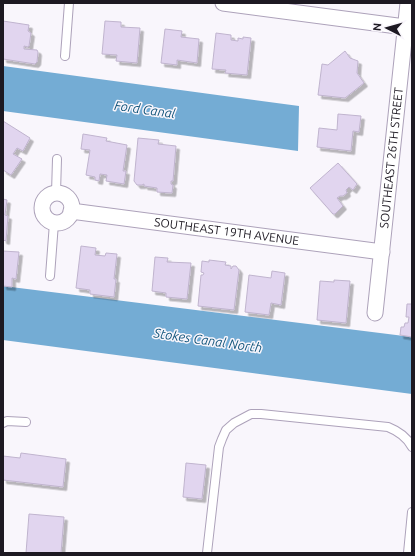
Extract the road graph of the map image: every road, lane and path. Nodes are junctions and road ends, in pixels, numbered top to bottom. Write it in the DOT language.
graph roads {
  1 [pos="69,3"];
  2 [pos="222,3"];
  3 [pos="408,3"];
  4 [pos="405,27"];
  5 [pos="65,56"];
  6 [pos="57,159"];
  7 [pos="56,193"];
  8 [pos="71,210"];
  9 [pos="54,223"];
  10 [pos="382,252"];
  11 [pos="50,276"];
  12 [pos="375,313"];
  13 [pos="26,422"];
  14 [pos="3,423"];
  15 [pos="412,447"];
  16 [pos="412,512"];
  17 [pos="207,553"];
  18 [pos="408,553"];
  1 -- 5 [label="lane"];
  2 -- 4 [label="street"];
  3 -- 4 [label="street, SOUTHEAST 26TH STREET"];
  4 -- 10 [label="street, SOUTHEAST 26TH STREET"];
  6 -- 7 [label="lane"];
  7 -- 8 [label="street"];
  7 -- 9 [label="street"];
  8 -- 9 [label="street"];
  8 -- 10 [label="street, SOUTHEAST 19TH AVENUE"];
  9 -- 11 [label="lane"];
  10 -- 12 [label="street, SOUTHEAST 26TH STREET"];
  13 -- 14 [label="lane"];
  15 -- 17 [label="lane"];
  16 -- 18 [label="lane"];
}
